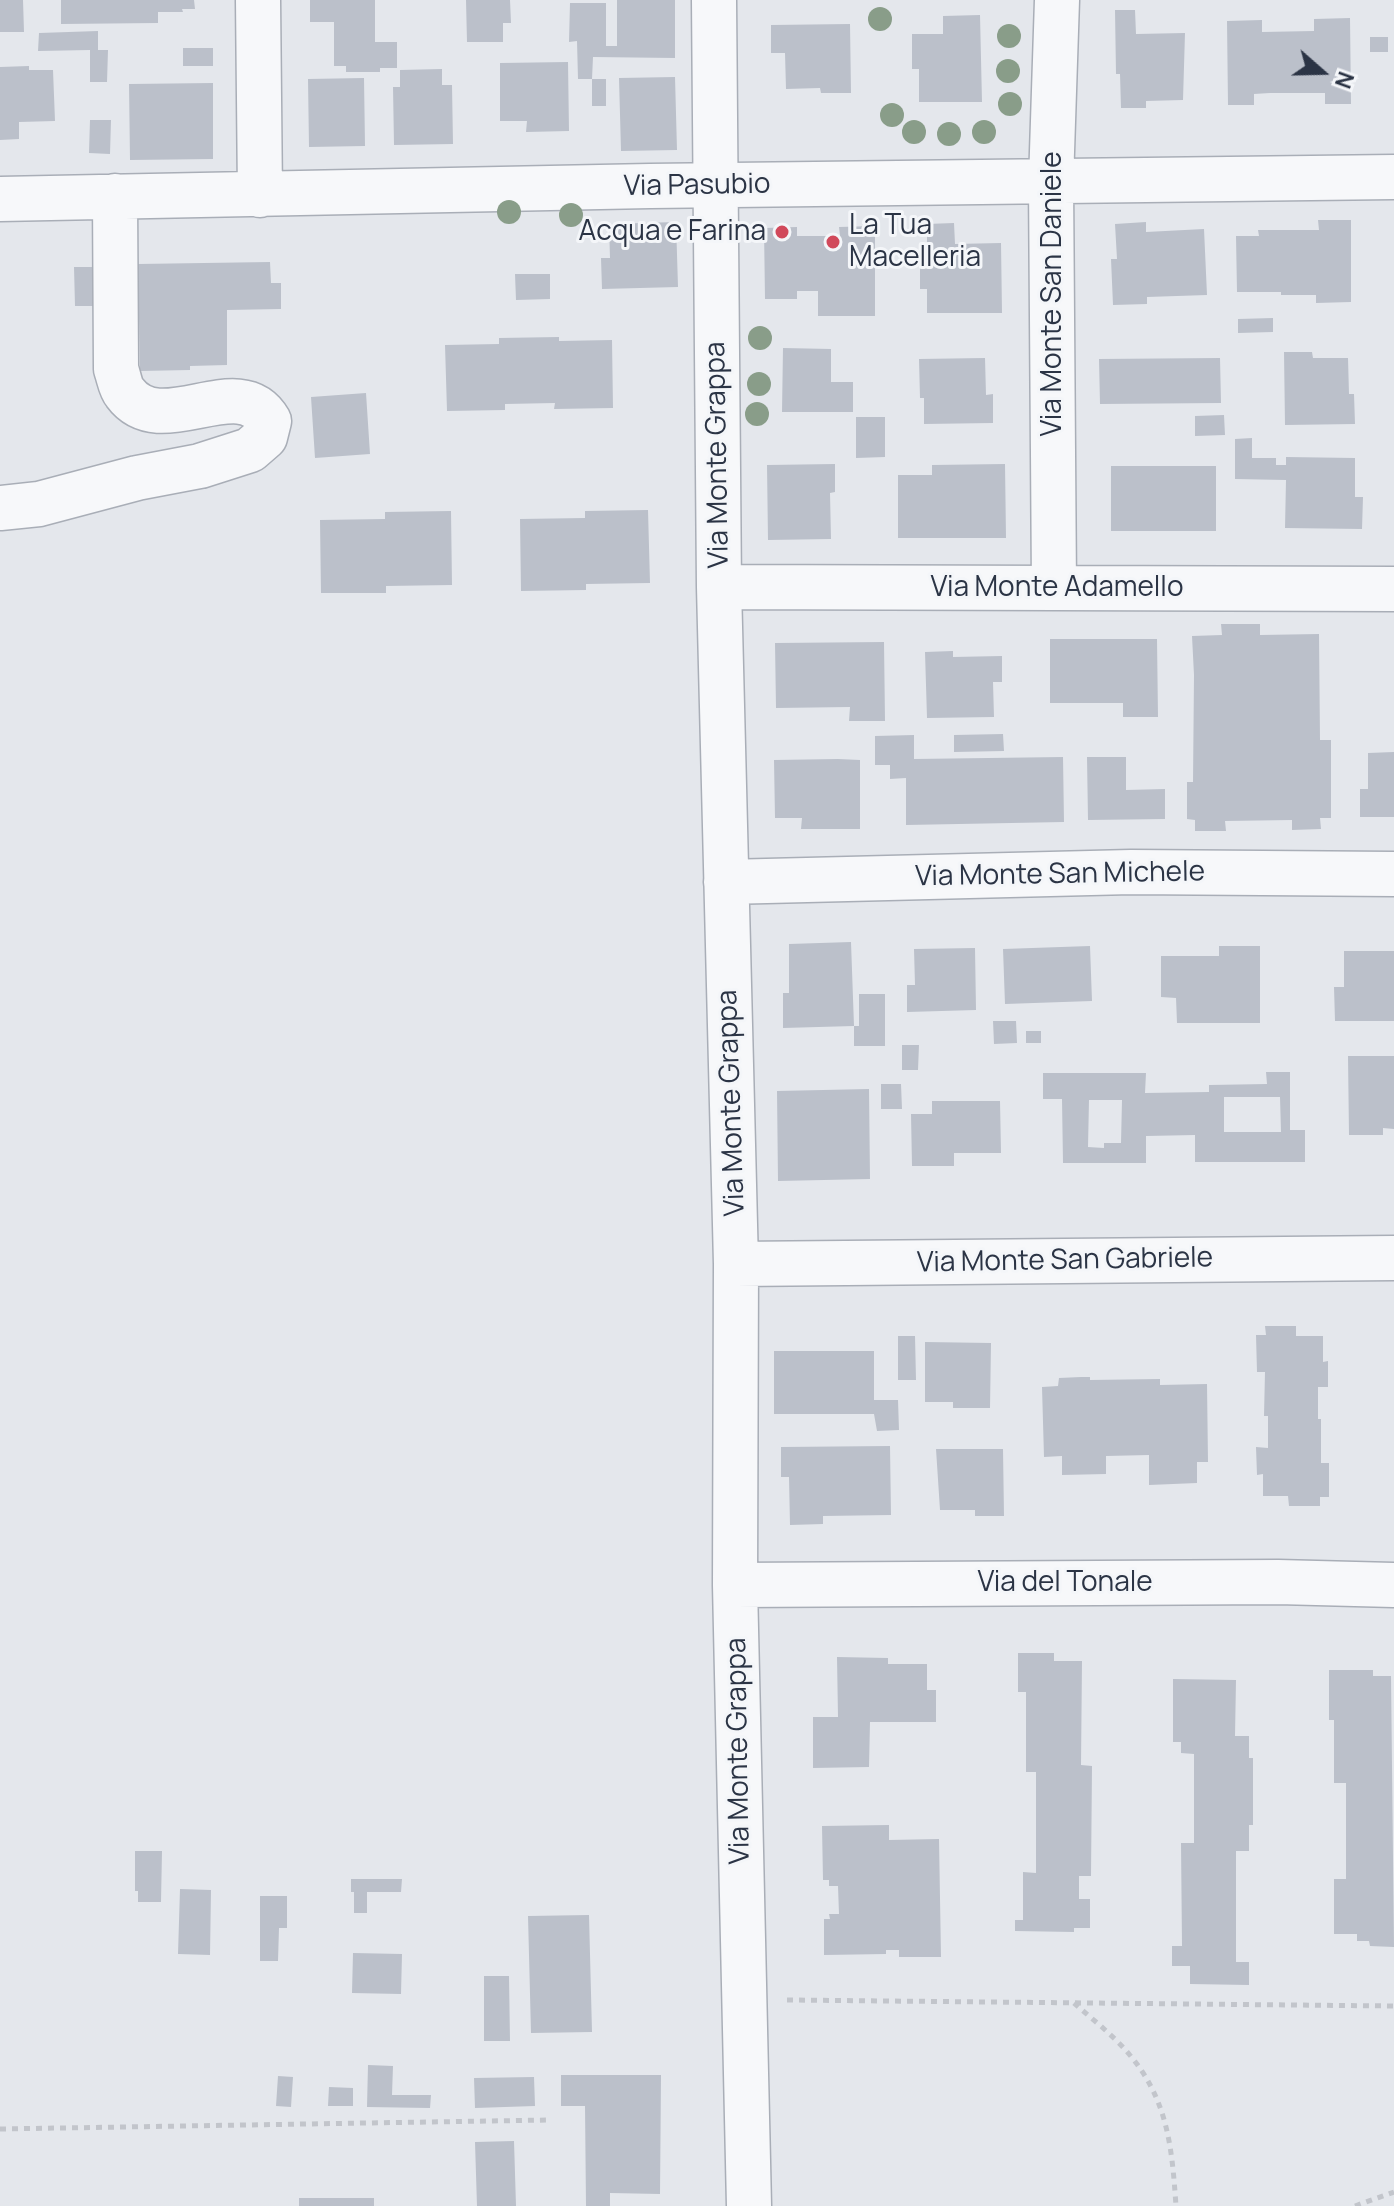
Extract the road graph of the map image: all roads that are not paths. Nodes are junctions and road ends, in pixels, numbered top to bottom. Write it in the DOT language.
graph roads {
  1 [pos="258,0"];
  2 [pos="714,0"];
  3 [pos="1057,0"];
  4 [pos="1394,177"];
  5 [pos="1051,182"];
  6 [pos="715,186"];
  7 [pos="260,195"];
  8 [pos="115,196"];
  9 [pos="0,199"];
  10 [pos="0,508"];
  11 [pos="719,587"];
  12 [pos="1054,588"];
  13 [pos="1394,589"];
  14 [pos="1394,874"];
  15 [pos="726,882"];
  16 [pos="1394,1258"];
  17 [pos="736,1264"];
  18 [pos="735,1585"];
  19 [pos="1394,1585"];
  20 [pos="749,2206"];
  1 -- 7 [label="street"];
  2 -- 6 [label="street, Via Monte Grappa"];
  3 -- 5 [label="street, Via Monte San Daniele"];
  4 -- 5 [label="street, Via Pasubio"];
  5 -- 6 [label="street, Via Pasubio"];
  5 -- 12 [label="street, Via Monte San Daniele"];
  6 -- 7 [label="street, Via Pasubio"];
  6 -- 11 [label="street, Via Monte Grappa"];
  7 -- 8 [label="street, Via Pasubio"];
  8 -- 9 [label="street, Via Pasubio"];
  8 -- 10 [label="street"];
  11 -- 12 [label="street, Via Monte Adamello"];
  11 -- 15 [label="street, Via Monte Grappa"];
  12 -- 13 [label="street, Via Monte Adamello"];
  14 -- 15 [label="street, Via Monte San Michele"];
  15 -- 17 [label="street, Via Monte Grappa"];
  16 -- 17 [label="street, Via Monte San Gabriele"];
  17 -- 18 [label="street, Via Monte Grappa"];
  18 -- 19 [label="street, Via del Tonale"];
  18 -- 20 [label="street, Via Monte Grappa"];
}
